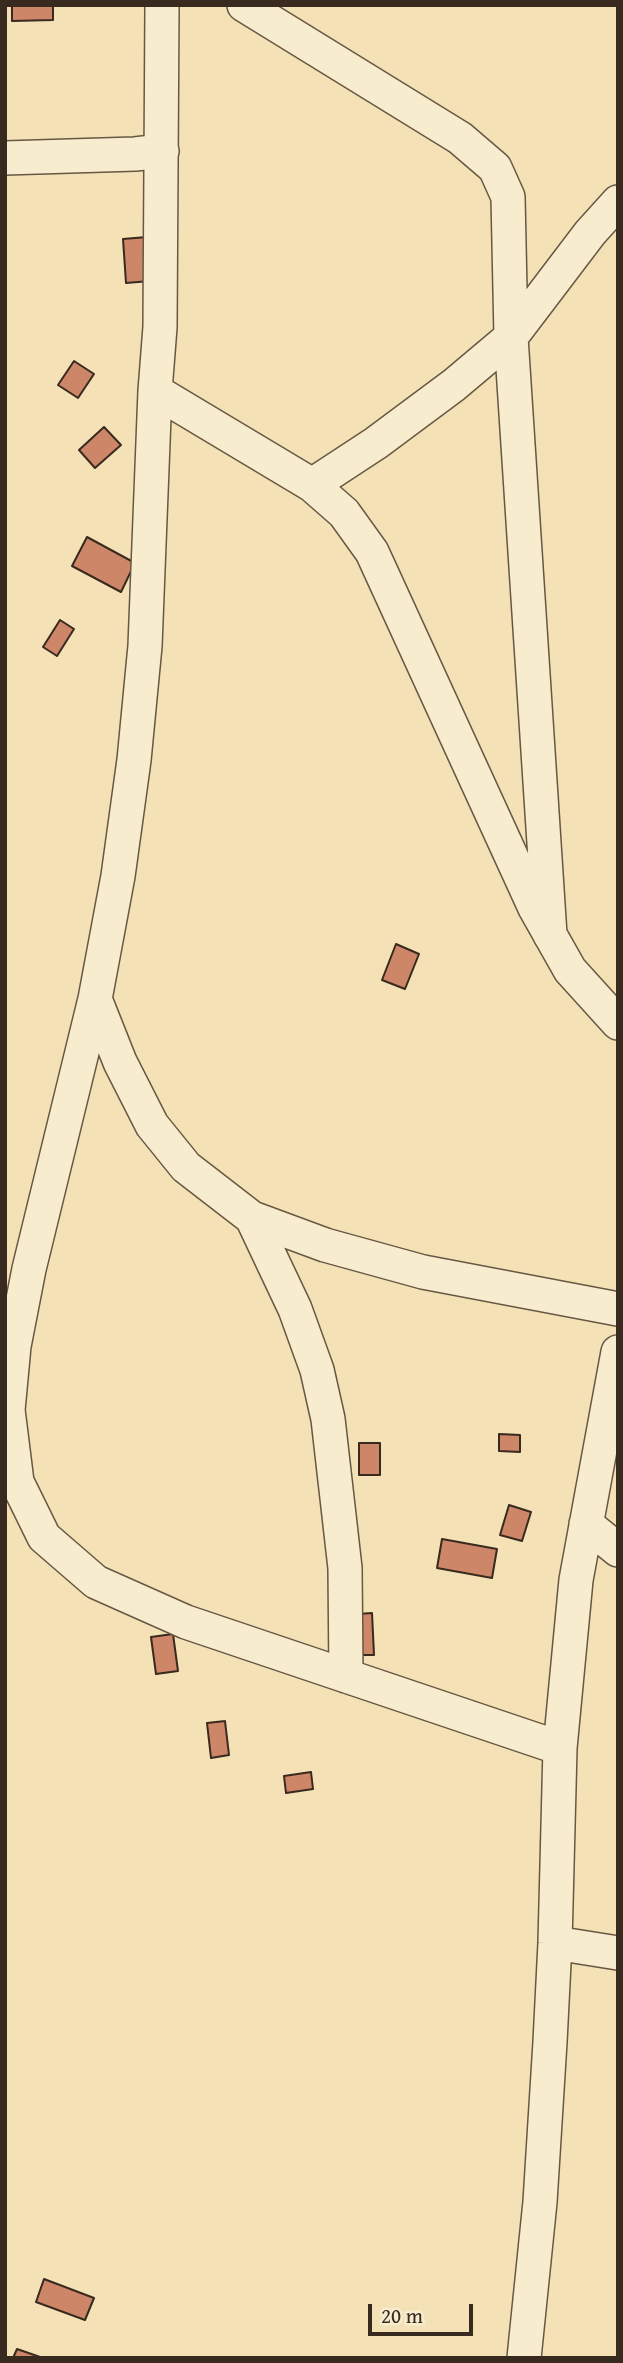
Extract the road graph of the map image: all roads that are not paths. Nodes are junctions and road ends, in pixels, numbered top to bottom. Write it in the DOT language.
graph roads {
  1 [pos="162,5"];
  2 [pos="244,5"];
  3 [pos="162,151"];
  4 [pos="5,158"];
  5 [pos="618,202"];
  6 [pos="511,337"];
  7 [pos="155,391"];
  8 [pos="312,485"];
  9 [pos="550,935"];
  10 [pos="94,999"];
  11 [pos="618,1023"];
  12 [pos="252,1218"];
  13 [pos="17,1267"];
  14 [pos="618,1309"];
  15 [pos="618,1352"];
  16 [pos="613,1406"];
  17 [pos="11,1496"];
  18 [pos="586,1524"];
  19 [pos="618,1550"];
  20 [pos="346,1676"];
  21 [pos="560,1748"];
  22 [pos="555,1943"];
  23 [pos="618,1953"];
  24 [pos="524,2358"];
  1 -- 3 [label="street"];
  2 -- 6 [label="street"];
  3 -- 4 [label="street"];
  3 -- 7 [label="street"];
  5 -- 6 [label="street"];
  6 -- 8 [label="street"];
  6 -- 9 [label="street"];
  7 -- 8 [label="street"];
  7 -- 10 [label="street"];
  8 -- 9 [label="street"];
  9 -- 11 [label="street"];
  10 -- 12 [label="street"];
  10 -- 13 [label="street"];
  12 -- 14 [label="street"];
  12 -- 20 [label="street"];
  13 -- 17 [label="street"];
  15 -- 16 [label="street"];
  16 -- 18 [label="street"];
  17 -- 20 [label="street"];
  18 -- 19 [label="street"];
  18 -- 21 [label="street"];
  20 -- 21 [label="street"];
  21 -- 22 [label="street"];
  22 -- 23 [label="street"];
  22 -- 24 [label="street"];
}
